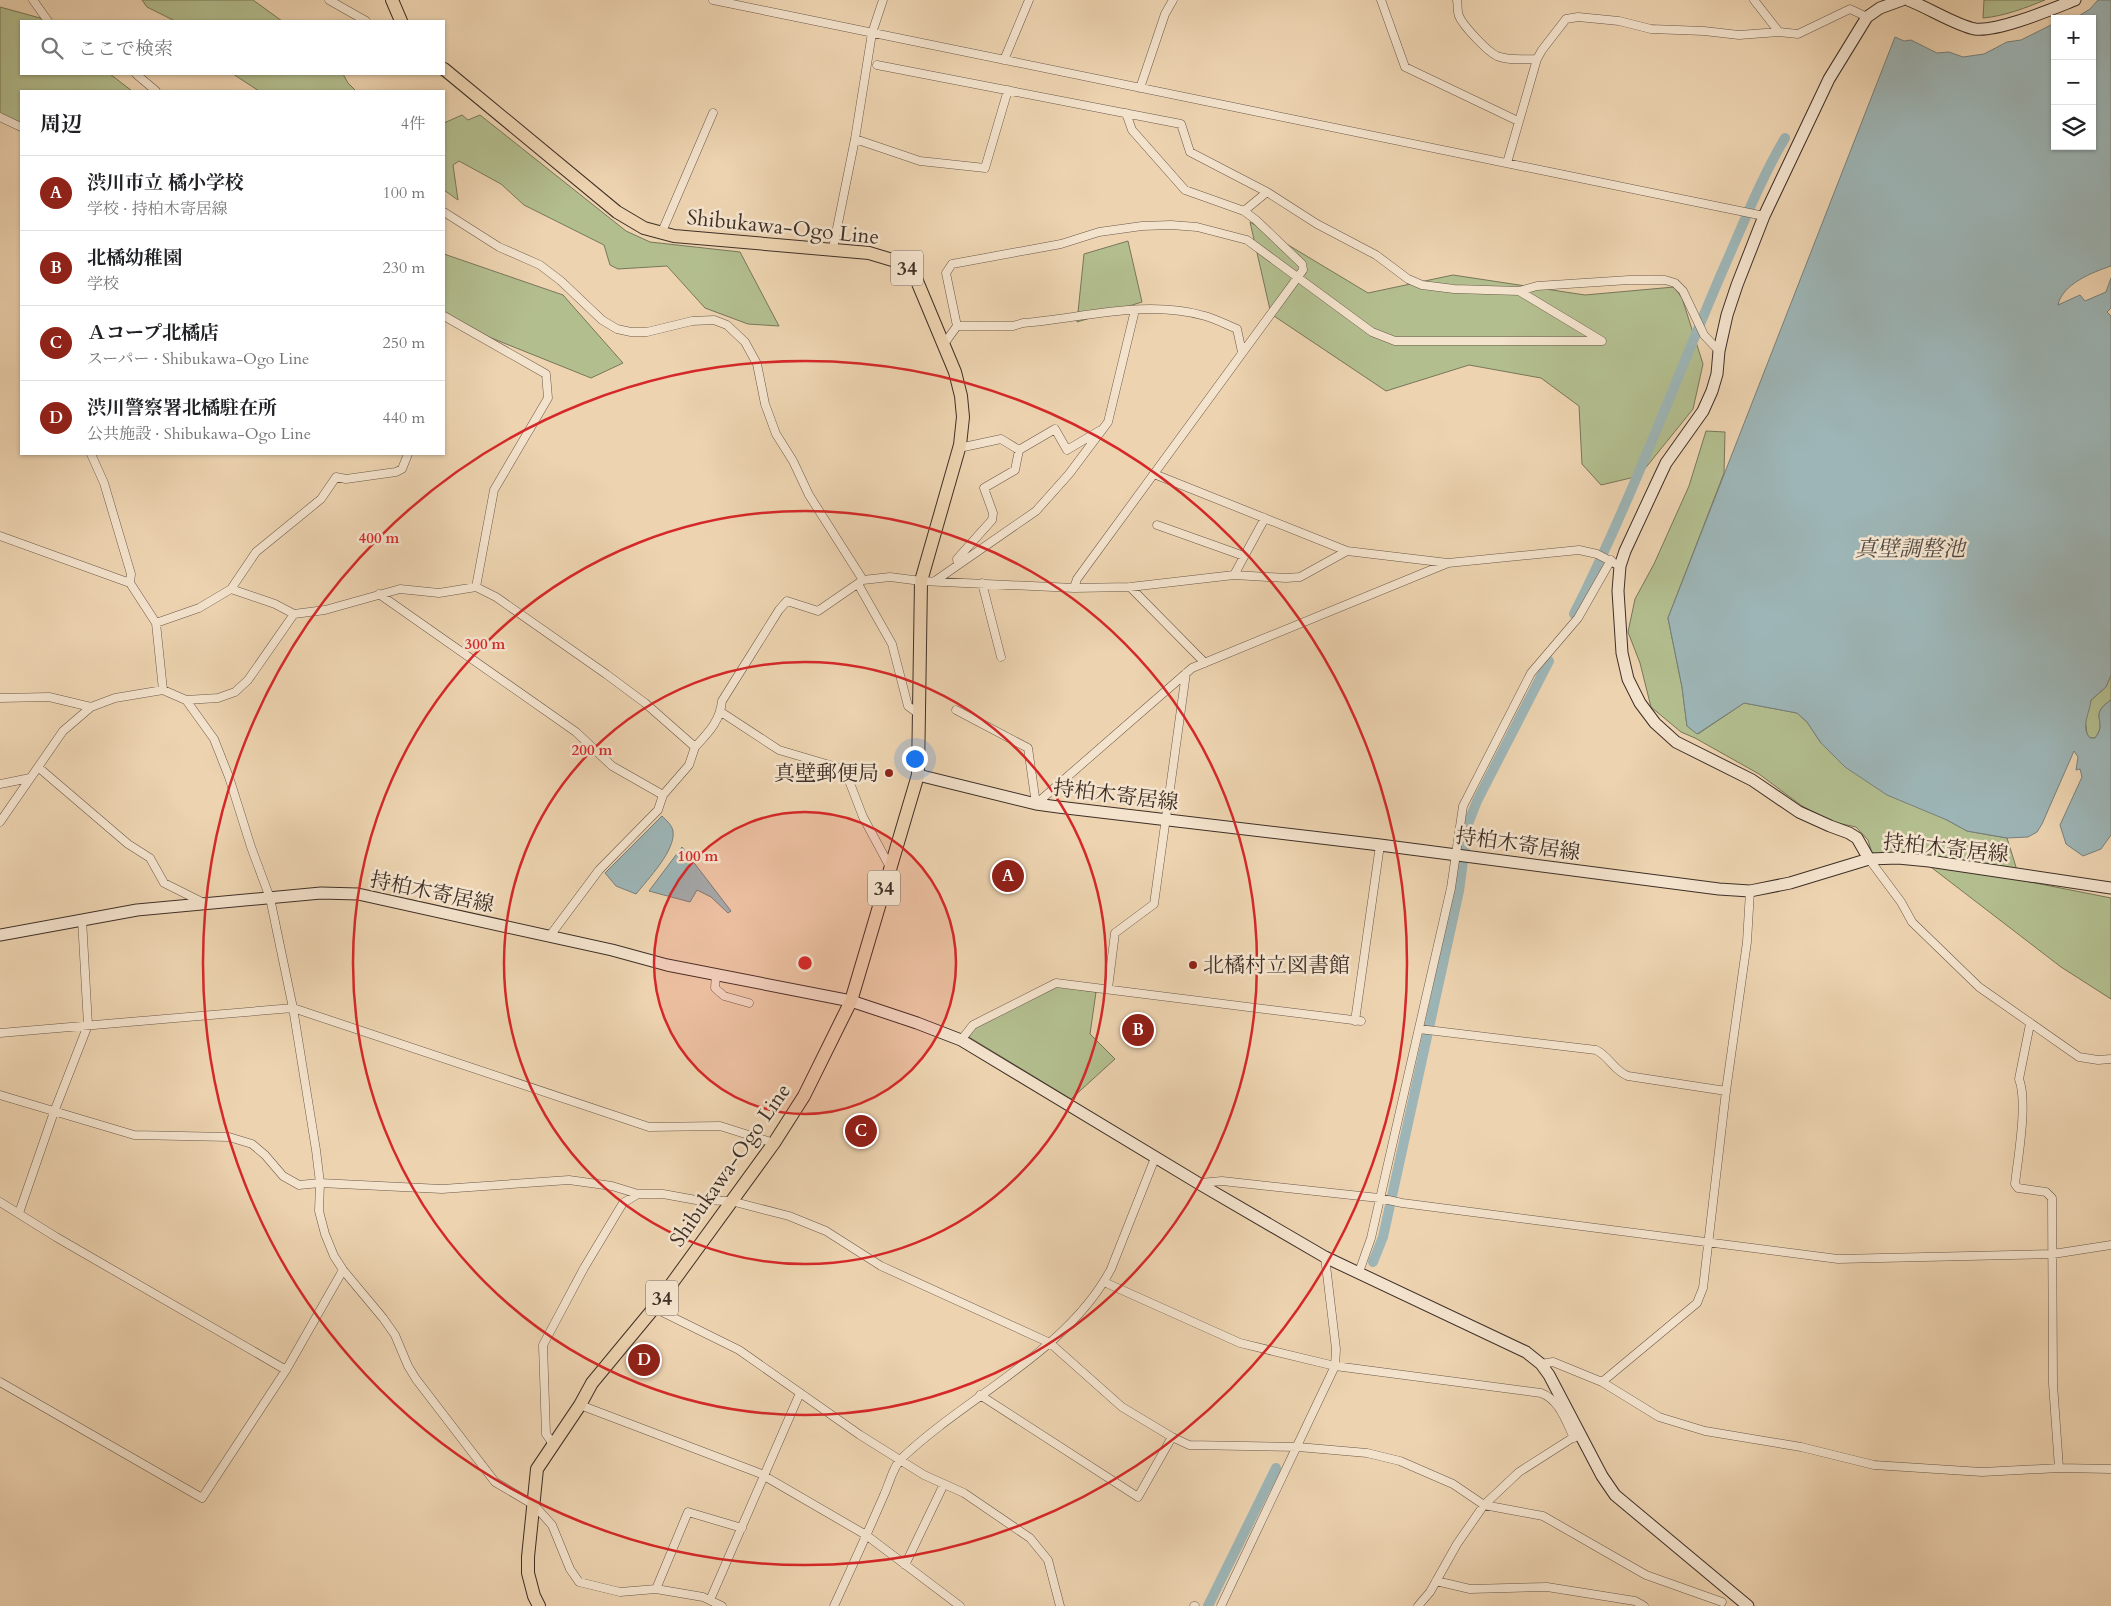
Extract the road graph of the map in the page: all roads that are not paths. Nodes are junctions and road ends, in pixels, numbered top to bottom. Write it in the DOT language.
graph roads {
  1 [pos="33,0"];
  2 [pos="329,0"];
  3 [pos="392,0"];
  4 [pos="713,0"];
  5 [pos="884,0"];
  6 [pos="1029,0"];
  7 [pos="1172,0"];
  8 [pos="1381,0"];
  9 [pos="1457,0"];
  10 [pos="1754,0"];
  11 [pos="1902,0"];
  12 [pos="1908,0"];
  13 [pos="2075,0"];
  14 [pos="1867,17"];
  15 [pos="47,20"];
  16 [pos="364,20"];
  17 [pos="401,20"];
  18 [pos="1779,32"];
  19 [pos="872,33"];
  20 [pos="1537,59"];
  21 [pos="1004,60"];
  22 [pos="878,64"];
  23 [pos="445,70"];
  24 [pos="137,75"];
  25 [pos="1140,88"];
  26 [pos="155,90"];
  27 [pos="1008,90"];
  28 [pos="713,113"];
  29 [pos="1126,114"];
  30 [pos="0,117"];
  31 [pos="1518,121"];
  32 [pos="20,127"];
  33 [pos="855,139"];
  34 [pos="1506,163"];
  35 [pos="1268,192"];
  36 [pos="1244,211"];
  37 [pos="445,213"];
  38 [pos="1764,216"];
  39 [pos="661,234"];
  40 [pos="833,248"];
  41 [pos="1300,277"];
  42 [pos="1518,291"];
  43 [pos="1135,310"];
  44 [pos="445,317"];
  45 [pos="957,326"];
  46 [pos="944,344"];
  47 [pos="1719,351"];
  48 [pos="1242,352"];
  49 [pos="1103,429"];
  50 [pos="959,448"];
  51 [pos="1019,450"];
  52 [pos="91,455"];
  53 [pos="408,455"];
  54 [pos="1154,474"];
  55 [pos="1266,518"];
  56 [pos="1157,525"];
  57 [pos="0,536"];
  58 [pos="1347,551"];
  59 [pos="1244,556"];
  60 [pos="1612,562"];
  61 [pos="1448,563"];
  62 [pos="958,565"];
  63 [pos="1234,575"];
  64 [pos="921,581"];
  65 [pos="935,581"];
  66 [pos="860,582"];
  67 [pos="130,583"];
  68 [pos="982,584"];
  69 [pos="476,588"];
  70 [pos="1074,588"];
  71 [pos="1130,588"];
  72 [pos="231,589"];
  73 [pos="379,594"];
  74 [pos="294,614"];
  75 [pos="156,623"];
  76 [pos="1001,657"];
  77 [pos="1205,663"];
  78 [pos="1186,673"];
  79 [pos="163,690"];
  80 [pos="0,698"];
  81 [pos="186,700"];
  82 [pos="91,707"];
  83 [pos="956,710"];
  84 [pos="721,712"];
  85 [pos="919,714"];
  86 [pos="695,747"];
  87 [pos="38,767"];
  88 [pos="918,775"];
  89 [pos="30,778"];
  90 [pos="0,784"];
  91 [pos="663,795"];
  92 [pos="1036,804"];
  93 [pos="1164,820"];
  94 [pos="0,822"];
  95 [pos="1380,845"];
  96 [pos="1456,855"];
  97 [pos="1869,859"];
  98 [pos="890,868"];
  99 [pos="2111,888"];
  100 [pos="1750,890"];
  101 [pos="270,898"];
  102 [pos="205,904"];
  103 [pos="82,919"];
  104 [pos="0,935"];
  105 [pos="550,938"];
  106 [pos="716,975"];
  107 [pos="1108,988"];
  108 [pos="850,1001"];
  109 [pos="749,1003"];
  110 [pos="293,1008"];
  111 [pos="2030,1024"];
  112 [pos="88,1025"];
  113 [pos="1420,1029"];
  114 [pos="0,1033"];
  115 [pos="961,1040"];
  116 [pos="2111,1058"];
  117 [pos="1726,1091"];
  118 [pos="0,1095"];
  119 [pos="54,1112"];
  120 [pos="774,1143"];
  121 [pos="1155,1158"];
  122 [pos="320,1183"];
  123 [pos="1198,1183"];
  124 [pos="638,1194"];
  125 [pos="1381,1199"];
  126 [pos="731,1201"];
  127 [pos="0,1202"];
  128 [pos="19,1213"];
  129 [pos="1709,1243"];
  130 [pos="2111,1245"];
  131 [pos="2053,1254"];
  132 [pos="1325,1257"];
  133 [pos="344,1270"];
  134 [pos="1359,1272"];
  135 [pos="1104,1282"];
  136 [pos="654,1308"];
  137 [pos="1050,1343"];
  138 [pos="1541,1364"];
  139 [pos="1336,1366"];
  140 [pos="286,1370"];
  141 [pos="0,1382"];
  142 [pos="1602,1382"];
  143 [pos="800,1392"];
  144 [pos="980,1395"];
  145 [pos="580,1405"];
  146 [pos="1577,1436"];
  147 [pos="1172,1437"];
  148 [pos="553,1444"];
  149 [pos="1298,1447"];
  150 [pos="900,1460"];
  151 [pos="2059,1468"];
  152 [pos="2111,1469"];
  153 [pos="764,1476"];
  154 [pos="944,1484"];
  155 [pos="534,1504"];
  156 [pos="1484,1505"];
  157 [pos="742,1528"];
  158 [pos="866,1535"];
  159 [pos="905,1565"];
  160 [pos="1436,1581"];
  161 [pos="656,1589"];
  162 [pos="1730,1592"];
  163 [pos="710,1600"];
  164 [pos="1721,1604"];
  165 [pos="539,1606"];
  166 [pos="722,1606"];
  167 [pos="834,1606"];
  168 [pos="960,1606"];
  169 [pos="1060,1606"];
  170 [pos="1221,1606"];
  171 [pos="1418,1606"];
  172 [pos="1644,1606"];
  173 [pos="1748,1606"];
  1 -- 15 [label="street"];
  2 -- 16 [label="street"];
  3 -- 17 [label="main road"];
  4 -- 19 [label="street"];
  5 -- 19 [label="street"];
  6 -- 21 [label="street"];
  7 -- 25 [label="street"];
  8 -- 31 [label="street"];
  9 -- 20 [label="street"];
  10 -- 18 [label="street"];
  11 -- 14 [label="street"];
  12 -- 13 [label="street"];
  14 -- 18 [label="street"];
  14 -- 38 [label="street"];
  18 -- 20 [label="street"];
  19 -- 21 [label="street"];
  19 -- 33 [label="street"];
  20 -- 31 [label="street"];
  21 -- 25 [label="street"];
  22 -- 27 [label="street"];
  23 -- 39 [label="main road, Shibukawa-Ogo Line / 34"];
  24 -- 26 [label="street"];
  25 -- 34 [label="street"];
  27 -- 29 [label="street"];
  27 -- 33 [label="street"];
  28 -- 39 [label="street"];
  29 -- 35 [label="street"];
  29 -- 36 [label="street"];
  30 -- 32 [label="street"];
  31 -- 34 [label="street"];
  33 -- 40 [label="street"];
  34 -- 38 [label="street"];
  35 -- 36 [label="street"];
  35 -- 42 [label="street"];
  36 -- 41 [label="street"];
  37 -- 66 [label="street"];
  38 -- 47 [label="street"];
  39 -- 40 [label="main road, Shibukawa-Ogo Line / 34"];
  40 -- 46 [label="main road, Shibukawa-Ogo Line / 34"];
  41 -- 42 [label="street"];
  41 -- 45 [label="street"];
  41 -- 48 [label="street"];
  42 -- 47 [label="street"];
  43 -- 45 [label="street"];
  43 -- 48 [label="street"];
  43 -- 49 [label="street"];
  44 -- 69 [label="street"];
  45 -- 46 [label="street"];
  46 -- 50 [label="main road, Shibukawa-Ogo Line / 34"];
  47 -- 60 [label="street"];
  48 -- 54 [label="street"];
  49 -- 51 [label="street"];
  49 -- 62 [label="street"];
  50 -- 51 [label="street"];
  50 -- 64 [label="main road, Shibukawa-Ogo Line / 34"];
  51 -- 62 [label="street"];
  52 -- 67 [label="street"];
  53 -- 72 [label="street"];
  54 -- 55 [label="street"];
  54 -- 70 [label="street"];
  55 -- 58 [label="street"];
  55 -- 59 [label="street"];
  56 -- 59 [label="street"];
  57 -- 67 [label="street"];
  58 -- 61 [label="street"];
  58 -- 63 [label="street"];
  59 -- 63 [label="street"];
  60 -- 61 [label="street"];
  60 -- 96 [label="street"];
  60 -- 97 [label="street"];
  61 -- 77 [label="street"];
  62 -- 65 [label="street"];
  63 -- 71 [label="street"];
  64 -- 65 [label="street"];
  64 -- 66 [label="street"];
  64 -- 85 [label="main road, Shibukawa-Ogo Line / 34"];
  65 -- 68 [label="street"];
  66 -- 84 [label="street"];
  66 -- 85 [label="street"];
  67 -- 75 [label="street"];
  68 -- 70 [label="street"];
  68 -- 76 [label="street"];
  69 -- 73 [label="street"];
  69 -- 86 [label="street"];
  70 -- 71 [label="street"];
  71 -- 77 [label="street"];
  72 -- 74 [label="street"];
  72 -- 75 [label="street"];
  73 -- 74 [label="street"];
  73 -- 91 [label="street"];
  74 -- 81 [label="street"];
  75 -- 79 [label="street"];
  77 -- 78 [label="street"];
  78 -- 92 [label="street"];
  78 -- 93 [label="street"];
  79 -- 81 [label="street"];
  79 -- 82 [label="street"];
  80 -- 82 [label="street"];
  81 -- 101 [label="street"];
  82 -- 87 [label="street"];
  83 -- 92 [label="street"];
  84 -- 86 [label="street"];
  84 -- 98 [label="street"];
  85 -- 88 [label="main road, Shibukawa-Ogo Line / 34"];
  86 -- 91 [label="street"];
  87 -- 89 [label="street"];
  87 -- 102 [label="street"];
  88 -- 92 [label="street, 持柏木寄居線"];
  88 -- 98 [label="main road, Shibukawa-Ogo Line / 34"];
  89 -- 90 [label="street"];
  89 -- 94 [label="street"];
  91 -- 105 [label="street"];
  92 -- 93 [label="street, 持柏木寄居線"];
  93 -- 95 [label="street, 持柏木寄居線"];
  93 -- 107 [label="street"];
  95 -- 96 [label="street, 持柏木寄居線"];
  95 -- 107 [label="street"];
  96 -- 100 [label="street, 持柏木寄居線"];
  96 -- 113 [label="street"];
  97 -- 99 [label="street, 持柏木寄居線"];
  97 -- 100 [label="street, 持柏木寄居線"];
  97 -- 111 [label="street"];
  98 -- 108 [label="main road, Shibukawa-Ogo Line / 34"];
  100 -- 117 [label="street"];
  101 -- 102 [label="street, 持柏木寄居線"];
  101 -- 105 [label="street, 持柏木寄居線"];
  101 -- 110 [label="street"];
  102 -- 103 [label="street, 持柏木寄居線"];
  103 -- 104 [label="street, 持柏木寄居線"];
  103 -- 112 [label="street"];
  105 -- 106 [label="street, 持柏木寄居線"];
  106 -- 108 [label="street, 持柏木寄居線"];
  106 -- 109 [label="street"];
  107 -- 115 [label="street"];
  108 -- 115 [label="street, 持柏木寄居線"];
  108 -- 120 [label="main road, Shibukawa-Ogo Line / 34"];
  110 -- 112 [label="street"];
  110 -- 120 [label="street"];
  110 -- 122 [label="street"];
  111 -- 116 [label="street"];
  111 -- 131 [label="street"];
  112 -- 114 [label="street"];
  112 -- 119 [label="street"];
  113 -- 117 [label="street"];
  113 -- 125 [label="street"];
  115 -- 121 [label="street, 持柏木寄居線"];
  117 -- 129 [label="street"];
  118 -- 119 [label="street"];
  119 -- 122 [label="street"];
  119 -- 128 [label="street"];
  120 -- 126 [label="main road, Shibukawa-Ogo Line / 34"];
  121 -- 123 [label="street, 持柏木寄居線"];
  121 -- 135 [label="street"];
  122 -- 124 [label="street"];
  122 -- 133 [label="street"];
  123 -- 125 [label="street"];
  123 -- 132 [label="street, 持柏木寄居線"];
  124 -- 126 [label="street"];
  124 -- 148 [label="street"];
  125 -- 129 [label="street"];
  125 -- 134 [label="street"];
  126 -- 136 [label="main road, Shibukawa-Ogo Line / 34"];
  126 -- 137 [label="street"];
  127 -- 128 [label="street"];
  128 -- 140 [label="street"];
  129 -- 131 [label="street"];
  129 -- 142 [label="street"];
  130 -- 131 [label="street"];
  131 -- 151 [label="street"];
  132 -- 134 [label="street, 持柏木寄居線"];
  132 -- 139 [label="street"];
  133 -- 140 [label="street"];
  133 -- 155 [label="street"];
  134 -- 138 [label="street, 持柏木寄居線"];
  135 -- 137 [label="street"];
  135 -- 139 [label="street"];
  136 -- 143 [label="street"];
  136 -- 145 [label="main road, Shibukawa-Ogo Line / 34"];
  137 -- 144 [label="street"];
  137 -- 147 [label="street"];
  138 -- 142 [label="street"];
  138 -- 146 [label="street"];
  139 -- 146 [label="street"];
  139 -- 149 [label="street"];
  140 -- 141 [label="street"];
  142 -- 151 [label="street"];
  143 -- 150 [label="street"];
  143 -- 153 [label="street"];
  144 -- 147 [label="street"];
  144 -- 150 [label="street"];
  145 -- 148 [label="main road, Shibukawa-Ogo Line / 34"];
  145 -- 153 [label="street"];
  146 -- 156 [label="street"];
  146 -- 162 [label="street"];
  147 -- 149 [label="street"];
  148 -- 155 [label="main road, Shibukawa-Ogo Line / 34"];
  149 -- 156 [label="street"];
  149 -- 170 [label="street"];
  150 -- 154 [label="street"];
  150 -- 158 [label="street"];
  151 -- 152 [label="street"];
  153 -- 157 [label="street"];
  153 -- 158 [label="street"];
  154 -- 159 [label="street"];
  154 -- 169 [label="street"];
  155 -- 161 [label="street"];
  155 -- 165 [label="main road, Shibukawa-Ogo Line / 34"];
  156 -- 160 [label="street"];
  156 -- 164 [label="street"];
  157 -- 161 [label="street"];
  157 -- 163 [label="street"];
  158 -- 159 [label="street"];
  158 -- 167 [label="street"];
  159 -- 168 [label="street"];
  160 -- 171 [label="street"];
  160 -- 172 [label="street"];
  161 -- 163 [label="street"];
  162 -- 164 [label="street"];
  162 -- 173 [label="street"];
  163 -- 166 [label="street"];
}
